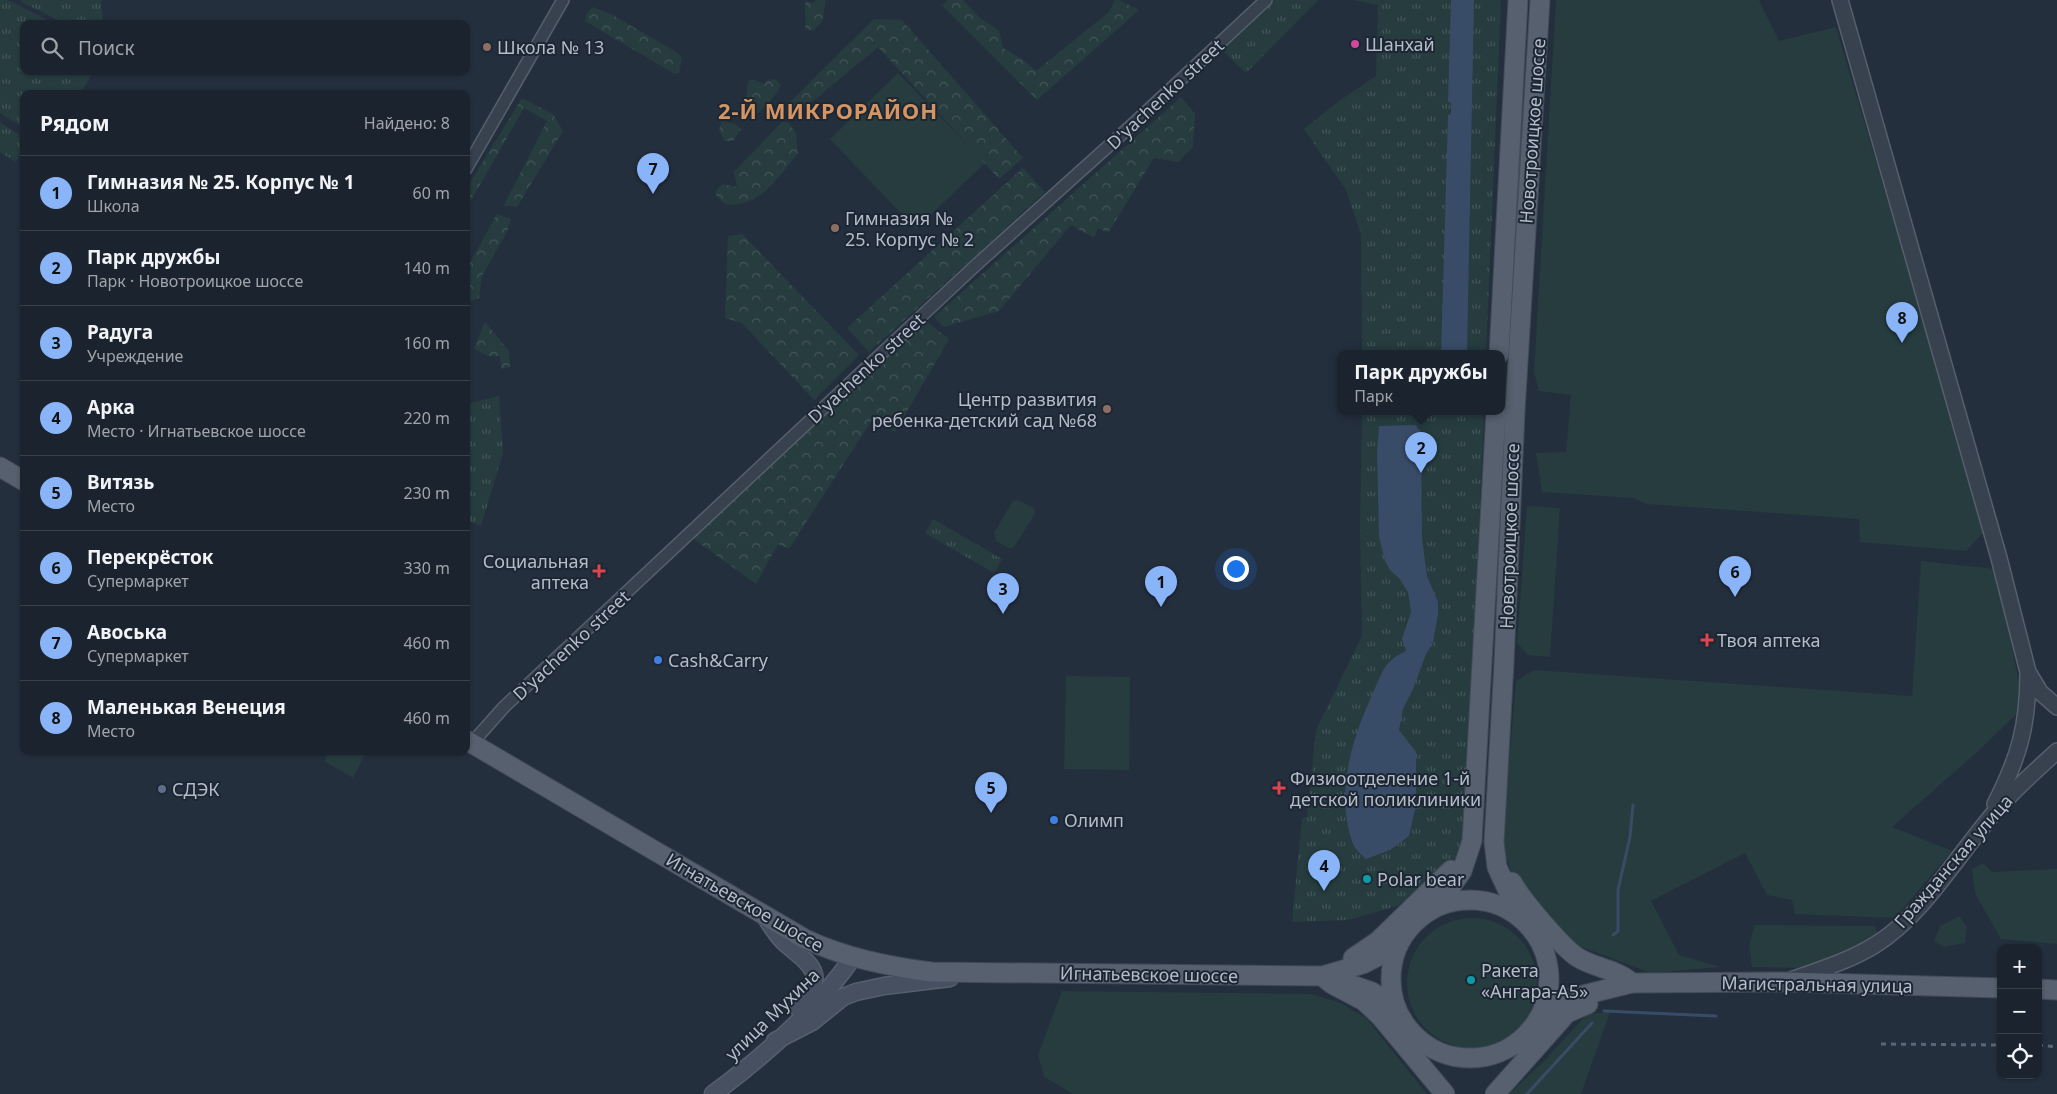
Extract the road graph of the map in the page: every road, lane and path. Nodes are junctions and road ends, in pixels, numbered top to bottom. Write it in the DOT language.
graph roads {
  1 [pos="563,0"];
  2 [pos="1266,0"];
  3 [pos="1518,0"];
  4 [pos="1540,0"];
  5 [pos="1840,0"];
  6 [pos="470,162"];
  7 [pos="1499,350"];
  8 [pos="1496,415"];
  9 [pos="0,467"];
  10 [pos="20,479"];
  11 [pos="2028,672"];
  12 [pos="2057,707"];
  13 [pos="470,740"];
  14 [pos="470,742"];
  15 [pos="2057,751"];
  16 [pos="1985,823"];
  17 [pos="1472,841"];
  18 [pos="1494,842"];
  19 [pos="1437,907"];
  20 [pos="765,916"];
  21 [pos="1520,917"];
  22 [pos="1398,946"];
  23 [pos="1544,949"];
  24 [pos="853,957"];
  25 [pos="990,972"];
  26 [pos="1322,976"];
  27 [pos="1786,982"];
  28 [pos="1632,983"];
  29 [pos="1997,988"];
  30 [pos="2042,990"];
  31 [pos="2057,990"];
  32 [pos="1396,1008"];
  33 [pos="1539,1018"];
  34 [pos="775,1041"];
  35 [pos="1518,1041"];
  36 [pos="1425,1044"];
  37 [pos="713,1094"];
  38 [pos="1446,1094"];
  39 [pos="1455,1094"];
  40 [pos="1484,1094"];
  41 [pos="1495,1094"];
  1 -- 6 [label="street"];
  2 -- 13 [label="street, D'yachenko street"];
  3 -- 7 [label="main road, Новотроицкое шоссе"];
  4 -- 18 [label="main road, Новотроицкое шоссе"];
  5 -- 11 [label="street"];
  8 -- 17 [label="main road, Новотроицкое шоссе"];
  9 -- 10 [label="main road"];
  11 -- 12 [label="street"];
  11 -- 16 [label="street"];
  14 -- 20 [label="main road, Игнатьевское шоссе"];
  15 -- 16 [label="street, Гражданская улица"];
  16 -- 27 [label="street, Гражданская улица"];
  17 -- 19 [label="main road, Новотроицкое шоссе"];
  17 -- 26 [label="main road"];
  18 -- 21 [label="main road, Новотроицкое шоссе"];
  18 -- 28 [label="main road"];
  19 -- 21 [label="main road"];
  19 -- 22 [label="main road"];
  20 -- 24 [label="main road, Игнатьевское шоссе"];
  20 -- 34 [label="main road"];
  21 -- 23 [label="main road"];
  22 -- 26 [label="main road"];
  22 -- 32 [label="main road"];
  23 -- 28 [label="main road"];
  23 -- 33 [label="main road"];
  24 -- 25 [label="main road, Игнатьевское шоссе"];
  24 -- 34 [label="main road, улица Мухина"];
  25 -- 26 [label="main road, Игнатьевское шоссе"];
  25 -- 34 [label="main road"];
  26 -- 32 [label="main road"];
  26 -- 38 [label="main road"];
  27 -- 28 [label="main road, Магистральная улица"];
  27 -- 29 [label="main road, Магистральная улица"];
  28 -- 33 [label="main road"];
  28 -- 41 [label="main road"];
  30 -- 31 [label="main road"];
  32 -- 36 [label="main road"];
  33 -- 35 [label="main road"];
  34 -- 37 [label="main road, улица Мухина"];
  35 -- 36 [label="main road"];
  35 -- 40 [label="main road"];
  36 -- 39 [label="main road"];
}
